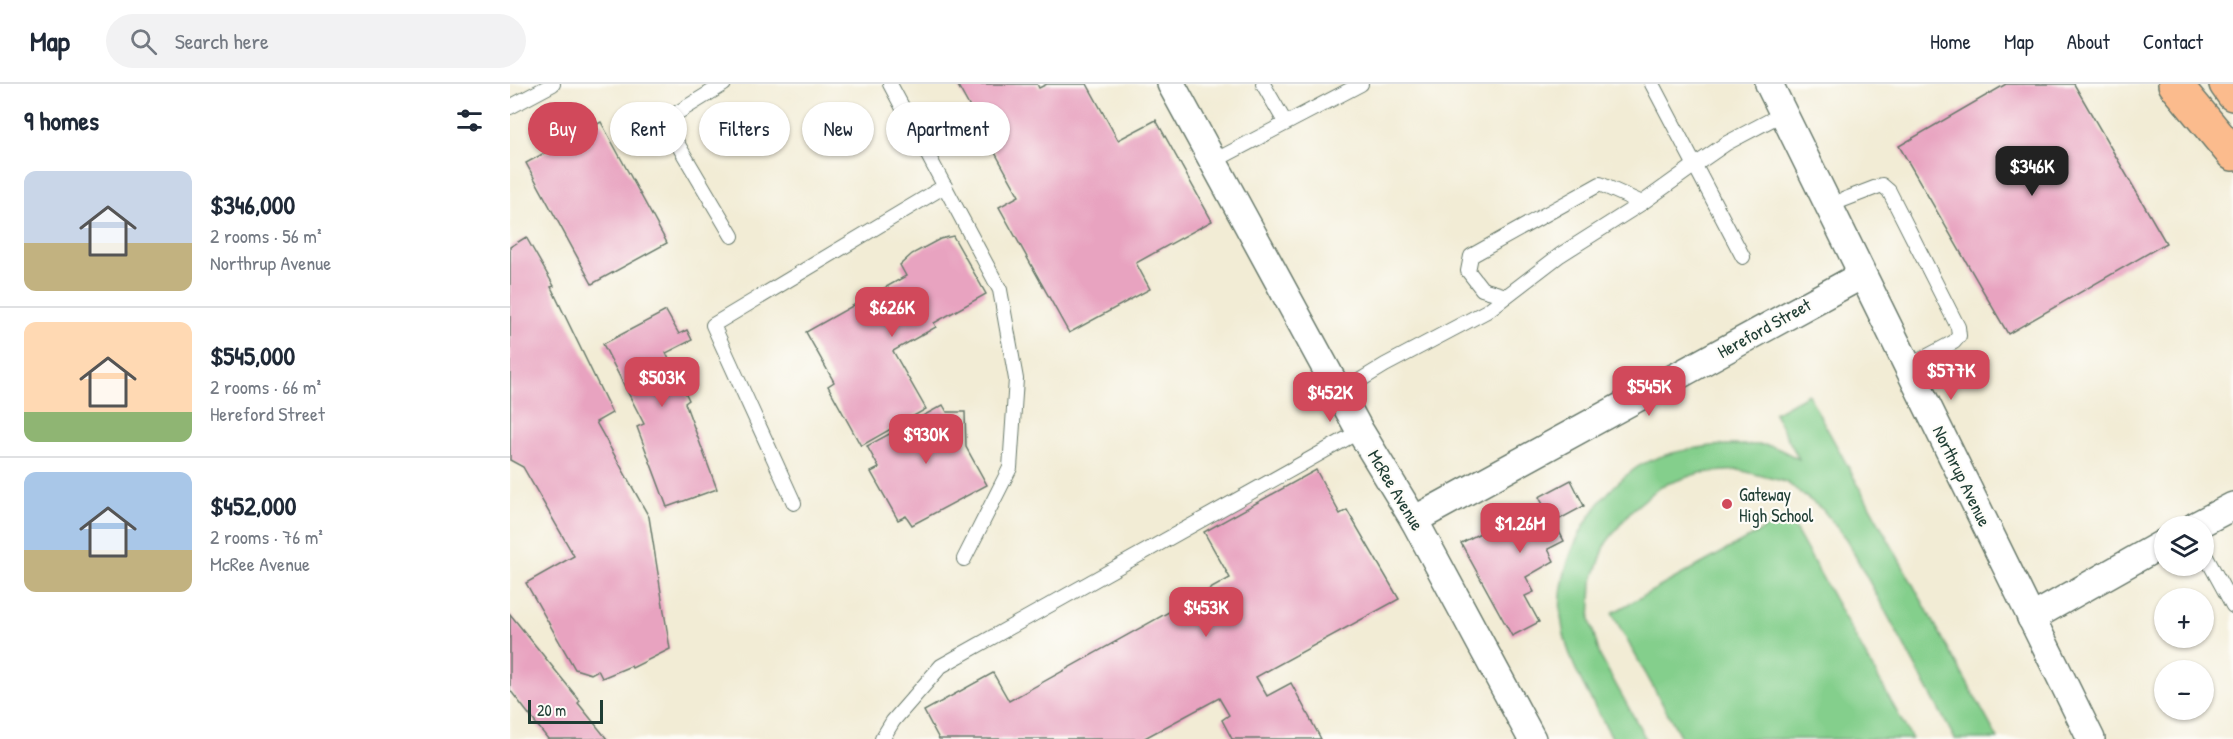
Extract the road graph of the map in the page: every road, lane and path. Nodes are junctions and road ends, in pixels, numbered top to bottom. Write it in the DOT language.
graph roads {
  1 [pos="553,84"];
  2 [pos="724,84"];
  3 [pos="890,84"];
  4 [pos="1172,84"];
  5 [pos="1263,84"];
  6 [pos="1361,84"];
  7 [pos="1653,84"];
  8 [pos="1769,84"];
  9 [pos="2175,84"];
  10 [pos="2226,84"];
  11 [pos="2233,94"];
  12 [pos="510,107"];
  13 [pos="1784,113"];
  14 [pos="1285,122"];
  15 [pos="2233,154"];
  16 [pos="1214,162"];
  17 [pos="1695,165"];
  18 [pos="945,186"];
  19 [pos="1642,202"];
  20 [pos="1830,205"];
  21 [pos="732,236"];
  22 [pos="1743,257"];
  23 [pos="1862,275"];
  24 [pos="1506,296"];
  25 [pos="1909,366"];
  26 [pos="1339,393"];
  27 [pos="1360,431"];
  28 [pos="794,503"];
  29 [pos="2233,506"];
  30 [pos="2214,516"];
  31 [pos="1414,520"];
  32 [pos="2154,549"];
  33 [pos="964,559"];
  34 [pos="2214,571"];
  35 [pos="2233,606"];
  36 [pos="2031,618"];
  37 [pos="882,739"];
  38 [pos="1532,739"];
  39 [pos="2091,739"];
  1 -- 12 [label="lane"];
  2 -- 21 [label="lane"];
  3 -- 18 [label="lane"];
  4 -- 16 [label="street, McRee Avenue"];
  5 -- 14 [label="lane"];
  6 -- 14 [label="lane"];
  7 -- 17 [label="lane"];
  8 -- 13 [label="street, Northrup Avenue"];
  9 -- 15 [label="highway"];
  10 -- 11 [label="highway"];
  13 -- 17 [label="lane"];
  13 -- 20 [label="street, Northrup Avenue"];
  14 -- 16 [label="lane"];
  16 -- 26 [label="street, McRee Avenue"];
  17 -- 19 [label="lane"];
  17 -- 22 [label="lane"];
  18 -- 28 [label="lane"];
  18 -- 33 [label="lane"];
  19 -- 24 [label="lane"];
  19 -- 24 [label="lane"];
  20 -- 23 [label="street, Northrup Avenue"];
  20 -- 25 [label="lane"];
  23 -- 25 [label="street, Northrup Avenue"];
  23 -- 31 [label="street, Hereford Street"];
  24 -- 26 [label="lane"];
  25 -- 36 [label="street, Northrup Avenue"];
  26 -- 27 [label="street, McRee Avenue"];
  27 -- 31 [label="street, McRee Avenue"];
  27 -- 37 [label="lane"];
  29 -- 30 [label="street"];
  31 -- 38 [label="street, McRee Avenue"];
  32 -- 36 [label="street"];
  34 -- 35 [label="lane"];
  36 -- 39 [label="street, Northrup Avenue"];
}
